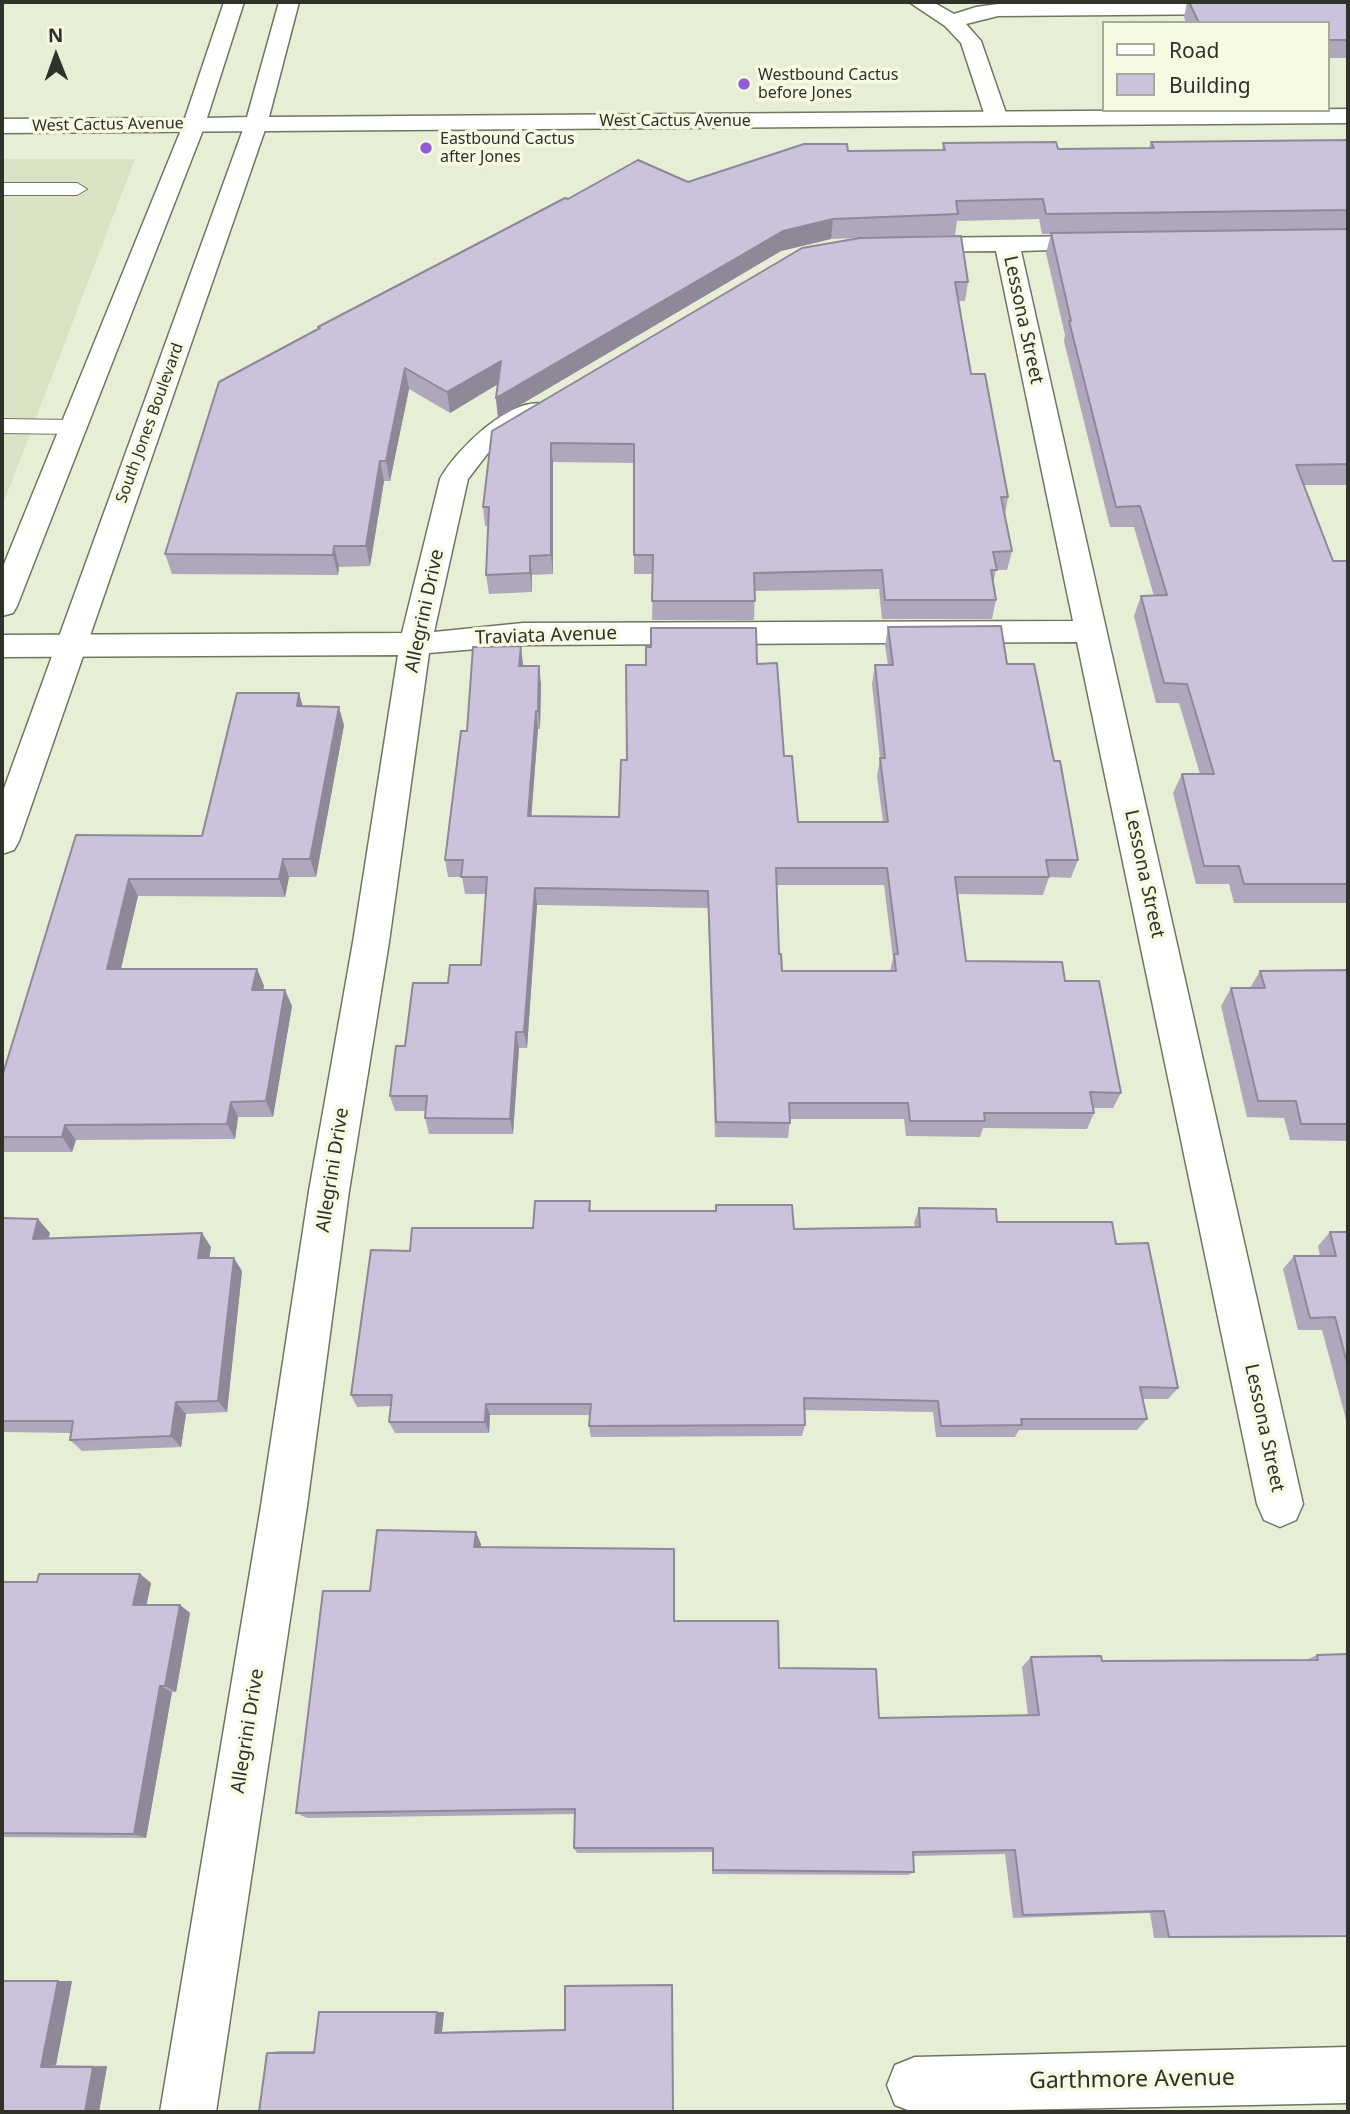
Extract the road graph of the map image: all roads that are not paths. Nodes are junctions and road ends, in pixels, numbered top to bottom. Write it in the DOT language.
graph roads {
  1 [pos="234,2"];
  2 [pos="289,2"];
  3 [pos="919,2"];
  4 [pos="1254,8"];
  5 [pos="952,22"];
  6 [pos="1348,116"];
  7 [pos="997,119"];
  8 [pos="256,124"];
  9 [pos="194,125"];
  10 [pos="2,126"];
  11 [pos="2,189"];
  12 [pos="77,189"];
  13 [pos="1129,243"];
  14 [pos="1007,244"];
  15 [pos="885,245"];
  16 [pos="571,389"];
  17 [pos="2,426"];
  18 [pos="73,426"];
  19 [pos="2,606"];
  20 [pos="1091,631"];
  21 [pos="415,644"];
  22 [pos="2,646"];
  23 [pos="71,646"];
  24 [pos="2,841"];
  25 [pos="1280,1504"];
  26 [pos="1348,2075"];
  27 [pos="915,2085"];
  28 [pos="188,2112"];
  1 -- 9 [label="street"];
  2 -- 8 [label="street, South Jones Boulevard"];
  3 -- 5 [label="street"];
  4 -- 5 [label="street"];
  5 -- 7 [label="street"];
  6 -- 7 [label="street, West Cactus Avenue"];
  7 -- 8 [label="street, West Cactus Avenue"];
  8 -- 9 [label="street, West Cactus Avenue"];
  8 -- 23 [label="street, South Jones Boulevard"];
  9 -- 10 [label="street, West Cactus Avenue"];
  9 -- 18 [label="street"];
  11 -- 12 [label="lane"];
  13 -- 14 [label="street"];
  14 -- 15 [label="street"];
  14 -- 20 [label="street, Lessona Street"];
  16 -- 21 [label="street, Allegrini Drive"];
  17 -- 18 [label="lane"];
  18 -- 19 [label="street"];
  20 -- 21 [label="street, Traviata Avenue"];
  20 -- 25 [label="street, Lessona Street"];
  21 -- 23 [label="street, Traviata Avenue"];
  21 -- 28 [label="street, Allegrini Drive"];
  22 -- 23 [label="street, Traviata Avenue"];
  23 -- 24 [label="street, South Jones Boulevard"];
  26 -- 27 [label="street, Garthmore Avenue"];
}
